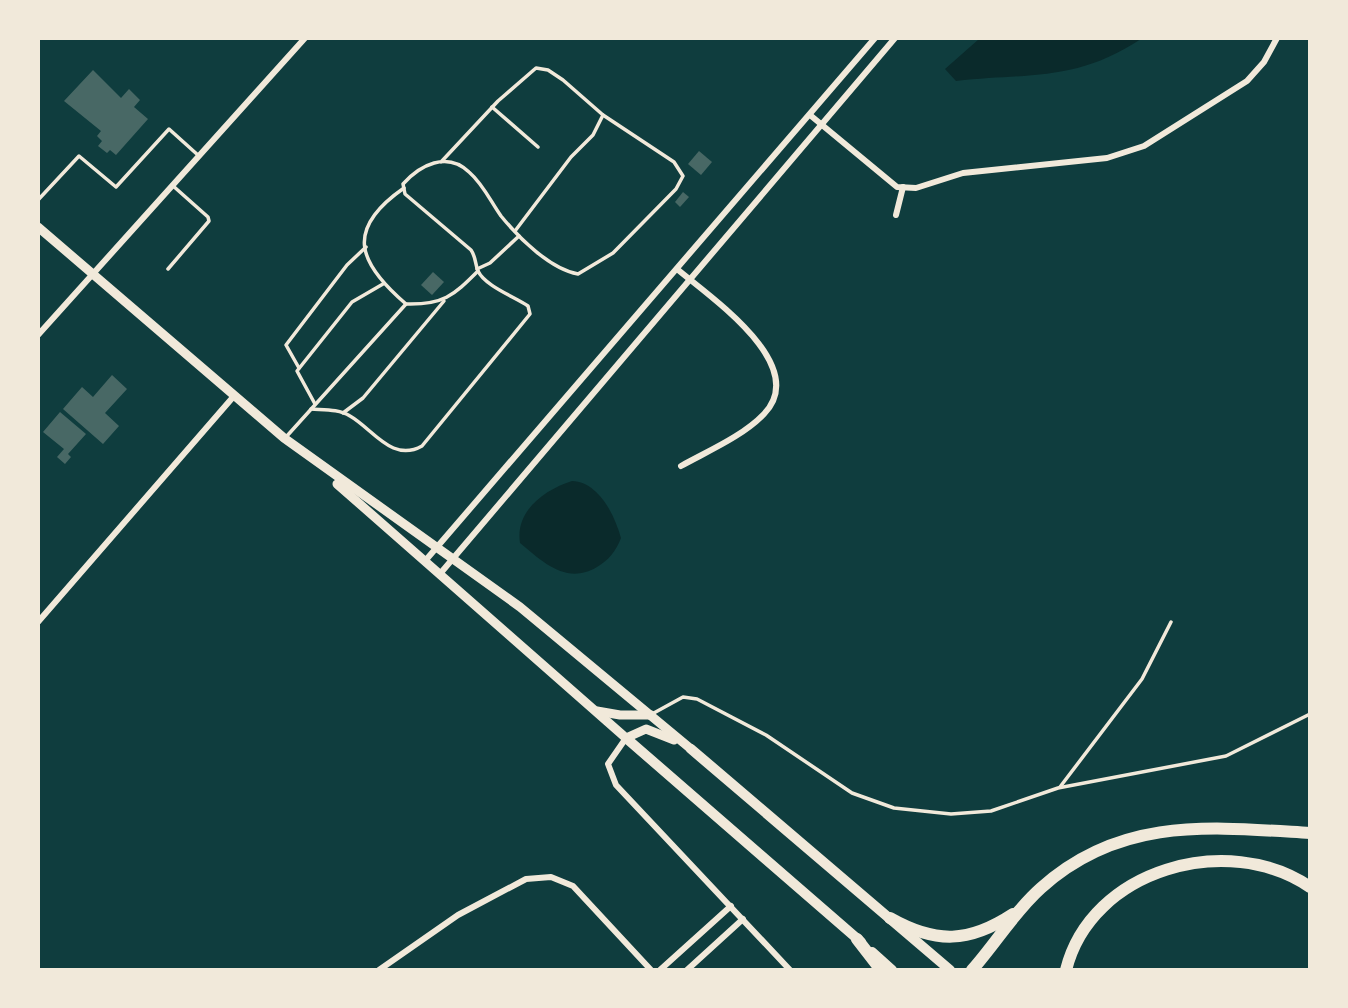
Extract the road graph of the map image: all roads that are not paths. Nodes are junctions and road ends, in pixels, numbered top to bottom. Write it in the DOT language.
graph roads {
  1 [pos="305,38"];
  2 [pos="875,38"];
  3 [pos="895,38"];
  4 [pos="1277,38"];
  5 [pos="492,107"];
  6 [pos="603,115"];
  7 [pos="810,115"];
  8 [pos="821,125"];
  9 [pos="538,147"];
  10 [pos="199,156"];
  11 [pos="441,162"];
  12 [pos="172,186"];
  13 [pos="903,187"];
  14 [pos="404,188"];
  15 [pos="38,200"];
  16 [pos="896,215"];
  17 [pos="38,226"];
  18 [pos="514,231"];
  19 [pos="519,236"];
  20 [pos="366,247"];
  21 [pos="168,269"];
  22 [pos="677,269"];
  23 [pos="478,270"];
  24 [pos="92,273"];
  25 [pos="689,279"];
  26 [pos="383,284"];
  27 [pos="444,300"];
  28 [pos="406,304"];
  29 [pos="38,335"];
  30 [pos="299,368"];
  31 [pos="234,396"];
  32 [pos="315,405"];
  33 [pos="311,409"];
  34 [pos="343,413"];
  35 [pos="284,438"];
  36 [pos="299,450"];
  37 [pos="681,466"];
  38 [pos="436,548"];
  39 [pos="452,560"];
  40 [pos="425,562"];
  41 [pos="439,575"];
  42 [pos="38,622"];
  43 [pos="1171,622"];
  44 [pos="595,711"];
  45 [pos="1310,714"];
  46 [pos="651,715"];
  47 [pos="626,738"];
  48 [pos="691,749"];
  49 [pos="1058,789"];
  50 [pos="1310,833"];
  51 [pos="1310,887"];
  52 [pos="731,906"];
  53 [pos="1020,910"];
  54 [pos="890,918"];
  55 [pos="743,919"];
  56 [pos="857,939"];
  57 [pos="379,970"];
  58 [pos="651,970"];
  59 [pos="660,970"];
  60 [pos="687,970"];
  61 [pos="790,970"];
  62 [pos="881,970"];
  63 [pos="892,970"];
  64 [pos="950,970"];
  65 [pos="972,970"];
  66 [pos="1066,970"];
  1 -- 10 [label="street"];
  2 -- 7 [label="street"];
  3 -- 8 [label="street"];
  4 -- 13 [label="street"];
  5 -- 6 [label="lane"];
  5 -- 9 [label="lane"];
  5 -- 11 [label="lane"];
  6 -- 18 [label="lane"];
  6 -- 19 [label="lane"];
  7 -- 8 [label="street"];
  7 -- 22 [label="street"];
  8 -- 13 [label="street"];
  8 -- 25 [label="street"];
  10 -- 12 [label="street"];
  10 -- 15 [label="lane"];
  11 -- 14 [label="lane"];
  11 -- 18 [label="lane"];
  12 -- 21 [label="lane"];
  12 -- 24 [label="street"];
  13 -- 16 [label="street"];
  14 -- 20 [label="lane"];
  14 -- 23 [label="lane"];
  17 -- 24 [label="main road"];
  18 -- 19 [label="lane"];
  19 -- 23 [label="lane"];
  20 -- 26 [label="lane"];
  20 -- 30 [label="lane"];
  22 -- 25 [label="street"];
  22 -- 38 [label="street"];
  23 -- 27 [label="lane"];
  23 -- 34 [label="lane"];
  24 -- 29 [label="street"];
  24 -- 31 [label="main road"];
  25 -- 37 [label="street"];
  25 -- 39 [label="street"];
  26 -- 28 [label="lane"];
  26 -- 30 [label="lane"];
  27 -- 28 [label="lane"];
  27 -- 34 [label="lane"];
  28 -- 32 [label="lane"];
  30 -- 32 [label="lane"];
  31 -- 35 [label="main road"];
  31 -- 42 [label="street"];
  32 -- 33 [label="lane"];
  33 -- 34 [label="lane"];
  33 -- 35 [label="lane"];
  35 -- 36 [label="main road"];
  36 -- 38 [label="main road"];
  36 -- 40 [label="main road"];
  38 -- 39 [label="main road"];
  38 -- 40 [label="street"];
  39 -- 41 [label="street"];
  39 -- 46 [label="main road"];
  40 -- 41 [label="main road"];
  41 -- 44 [label="main road"];
  43 -- 49 [label="lane"];
  44 -- 46 [label="main road"];
  44 -- 47 [label="main road"];
  45 -- 49 [label="lane"];
  46 -- 48 [label="main road"];
  46 -- 49 [label="lane"];
  47 -- 48 [label="main road"];
  47 -- 52 [label="street"];
  47 -- 56 [label="main road"];
  48 -- 54 [label="main road"];
  50 -- 53 [label="highway"];
  51 -- 66 [label="highway"];
  52 -- 55 [label="street"];
  52 -- 59 [label="street"];
  53 -- 54 [label="highway"];
  53 -- 65 [label="highway"];
  54 -- 64 [label="main road"];
  55 -- 60 [label="street"];
  55 -- 61 [label="street"];
  56 -- 62 [label="highway"];
  56 -- 63 [label="main road"];
  57 -- 58 [label="street"];
}
